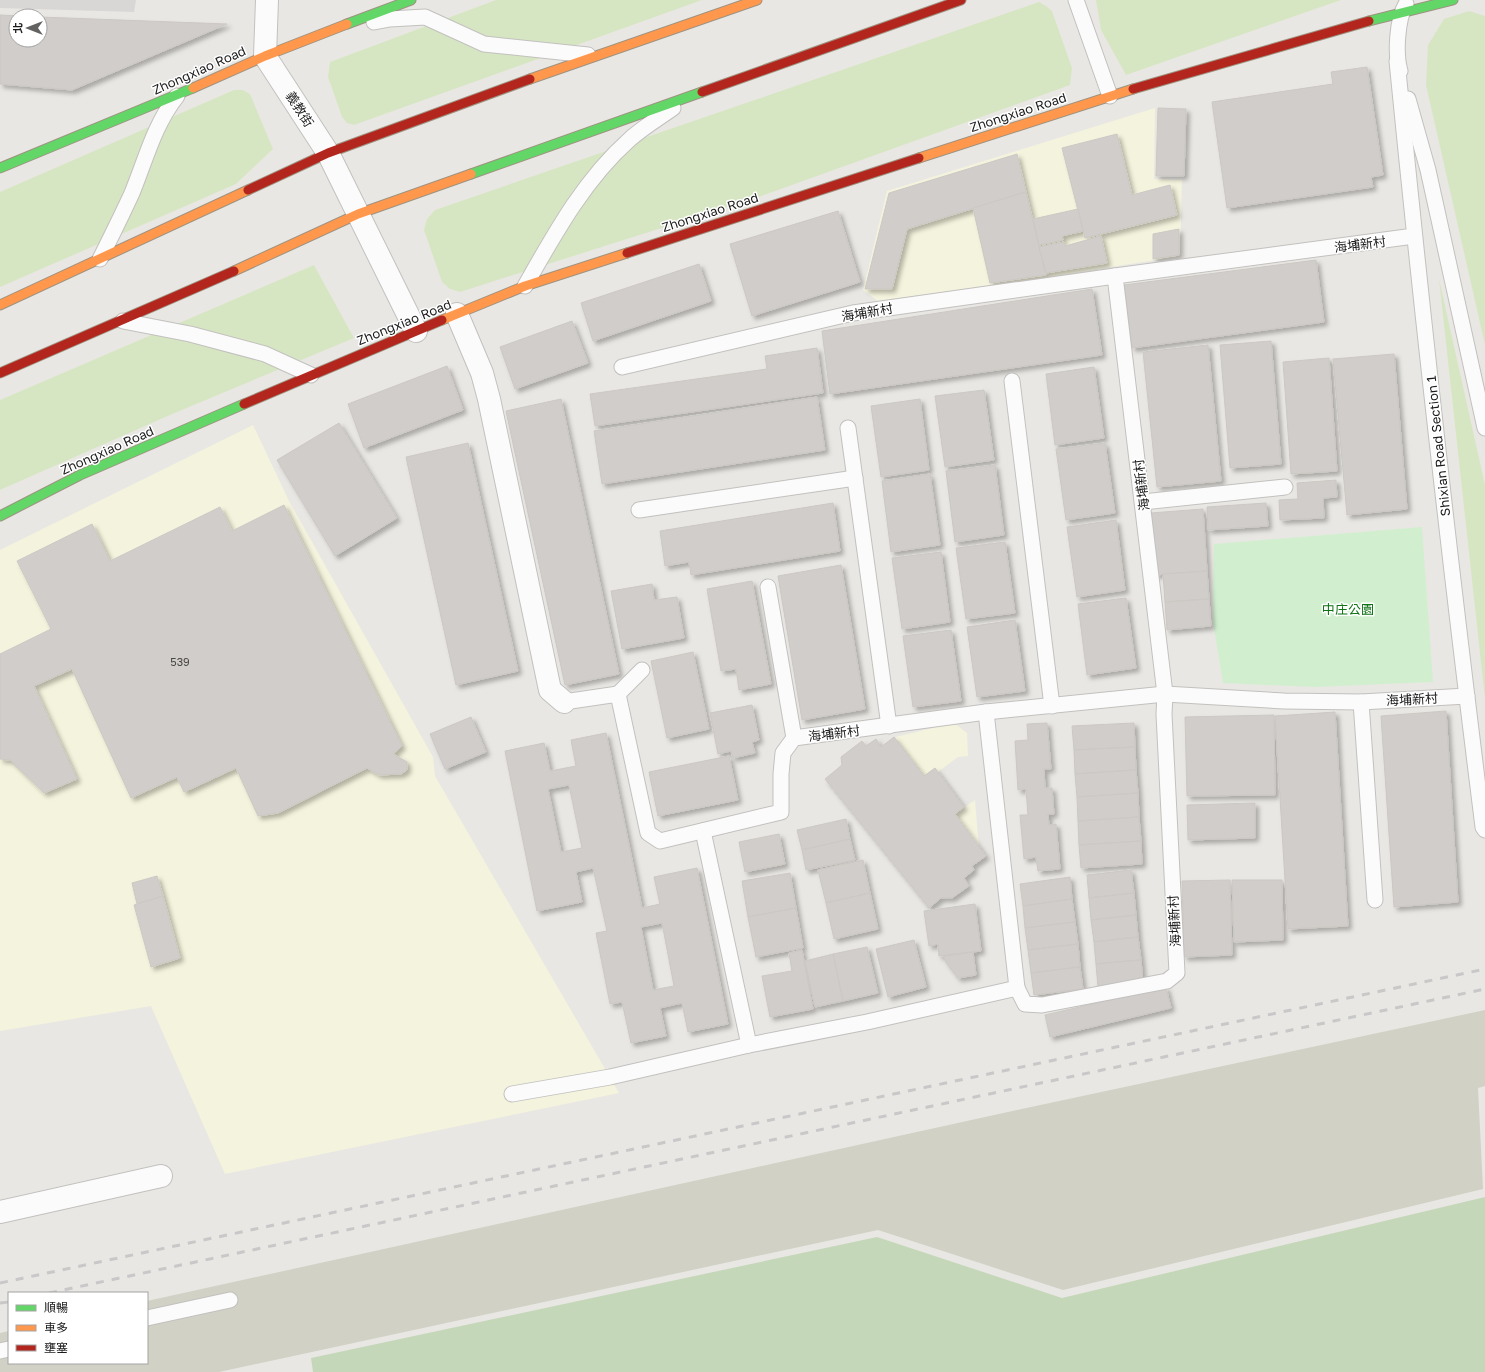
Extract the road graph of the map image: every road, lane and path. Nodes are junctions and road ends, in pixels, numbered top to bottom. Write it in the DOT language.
graph roads {
  1 [pos="267,0"];
  2 [pos="411,0"];
  3 [pos="757,0"];
  4 [pos="961,0"];
  5 [pos="1076,0"];
  6 [pos="1453,0"];
  7 [pos="1405,6"];
  8 [pos="334,30"];
  9 [pos="595,55"];
  10 [pos="265,56"];
  11 [pos="1397,61"];
  12 [pos="177,95"];
  13 [pos="690,96"];
  14 [pos="1110,96"];
  15 [pos="328,153"];
  16 [pos="0,168"];
  17 [pos="358,214"];
  18 [pos="1414,236"];
  19 [pos="100,259"];
  20 [pos="1115,276"];
  21 [pos="525,286"];
  22 [pos="0,305"];
  23 [pos="457,314"];
  24 [pos="123,321"];
  25 [pos="416,331"];
  26 [pos="622,367"];
  27 [pos="0,373"];
  28 [pos="311,375"];
  29 [pos="1012,381"];
  30 [pos="848,428"];
  31 [pos="1485,428"];
  32 [pos="855,478"];
  33 [pos="1285,487"];
  34 [pos="1143,502"];
  35 [pos="639,510"];
  36 [pos="0,516"];
  37 [pos="768,587"];
  38 [pos="642,670"];
  39 [pos="618,694"];
  40 [pos="1165,694"];
  41 [pos="1467,696"];
  42 [pos="564,702"];
  43 [pos="1361,702"];
  44 [pos="1052,706"];
  45 [pos="986,712"];
  46 [pos="889,726"];
  47 [pos="794,738"];
  48 [pos="1485,830"];
  49 [pos="703,832"];
  50 [pos="1375,900"];
  51 [pos="1017,988"];
  52 [pos="749,1045"];
  53 [pos="512,1094"];
  54 [pos="161,1176"];
  55 [pos="0,1212"];
  56 [pos="230,1300"];
  57 [pos="148,1318"];
  1 -- 10 [label="street"];
  2 -- 8 [label="main road, Zhongxiao Road"];
  3 -- 9 [label="main road"];
  4 -- 13 [label="main road"];
  5 -- 14 [label="lane"];
  6 -- 7 [label="main road, Zhongxiao Road"];
  7 -- 11 [label="lane, Shixian Road Section 1"];
  7 -- 14 [label="main road, Zhongxiao Road"];
  8 -- 9 [label="lane"];
  8 -- 10 [label="main road, Zhongxiao Road"];
  9 -- 15 [label="main road"];
  10 -- 12 [label="main road, Zhongxiao Road"];
  10 -- 15 [label="street, 義教街"];
  11 -- 18 [label="lane, Shixian Road Section 1"];
  11 -- 31 [label="lane, Shixian Road Section 1"];
  12 -- 16 [label="main road, Zhongxiao Road"];
  12 -- 19 [label="lane"];
  13 -- 17 [label="main road"];
  13 -- 21 [label="lane"];
  14 -- 21 [label="main road, Zhongxiao Road"];
  15 -- 17 [label="street, 義教街"];
  15 -- 19 [label="main road"];
  17 -- 24 [label="main road"];
  17 -- 25 [label="street, 義教街"];
  18 -- 20 [label="lane, 海埔新村"];
  18 -- 41 [label="lane, Shixian Road Section 1"];
  19 -- 22 [label="main road"];
  20 -- 26 [label="lane, 海埔新村"];
  20 -- 34 [label="lane, 海埔新村"];
  21 -- 23 [label="main road, Zhongxiao Road"];
  23 -- 25 [label="main road, Zhongxiao Road"];
  23 -- 42 [label="street"];
  24 -- 27 [label="main road"];
  24 -- 28 [label="lane"];
  25 -- 28 [label="main road, Zhongxiao Road"];
  28 -- 36 [label="main road, Zhongxiao Road"];
  29 -- 44 [label="lane"];
  30 -- 32 [label="lane"];
  32 -- 35 [label="lane"];
  32 -- 46 [label="lane"];
  33 -- 34 [label="lane"];
  34 -- 40 [label="lane, 海埔新村"];
  37 -- 47 [label="lane"];
  38 -- 39 [label="lane"];
  39 -- 42 [label="lane"];
  39 -- 49 [label="lane, 海埔新村"];
  40 -- 43 [label="lane, 海埔新村"];
  40 -- 44 [label="lane, 海埔新村"];
  40 -- 51 [label="lane, 海埔新村"];
  41 -- 43 [label="lane, 海埔新村"];
  41 -- 48 [label="lane, Shixian Road Section 1"];
  43 -- 50 [label="lane"];
  44 -- 45 [label="lane, 海埔新村"];
  45 -- 46 [label="lane, 海埔新村"];
  45 -- 51 [label="lane"];
  46 -- 47 [label="lane, 海埔新村"];
  47 -- 49 [label="lane, 海埔新村"];
  49 -- 52 [label="lane"];
  51 -- 52 [label="lane"];
  52 -- 53 [label="lane"];
  54 -- 55 [label="street"];
  56 -- 57 [label="lane"];
}
